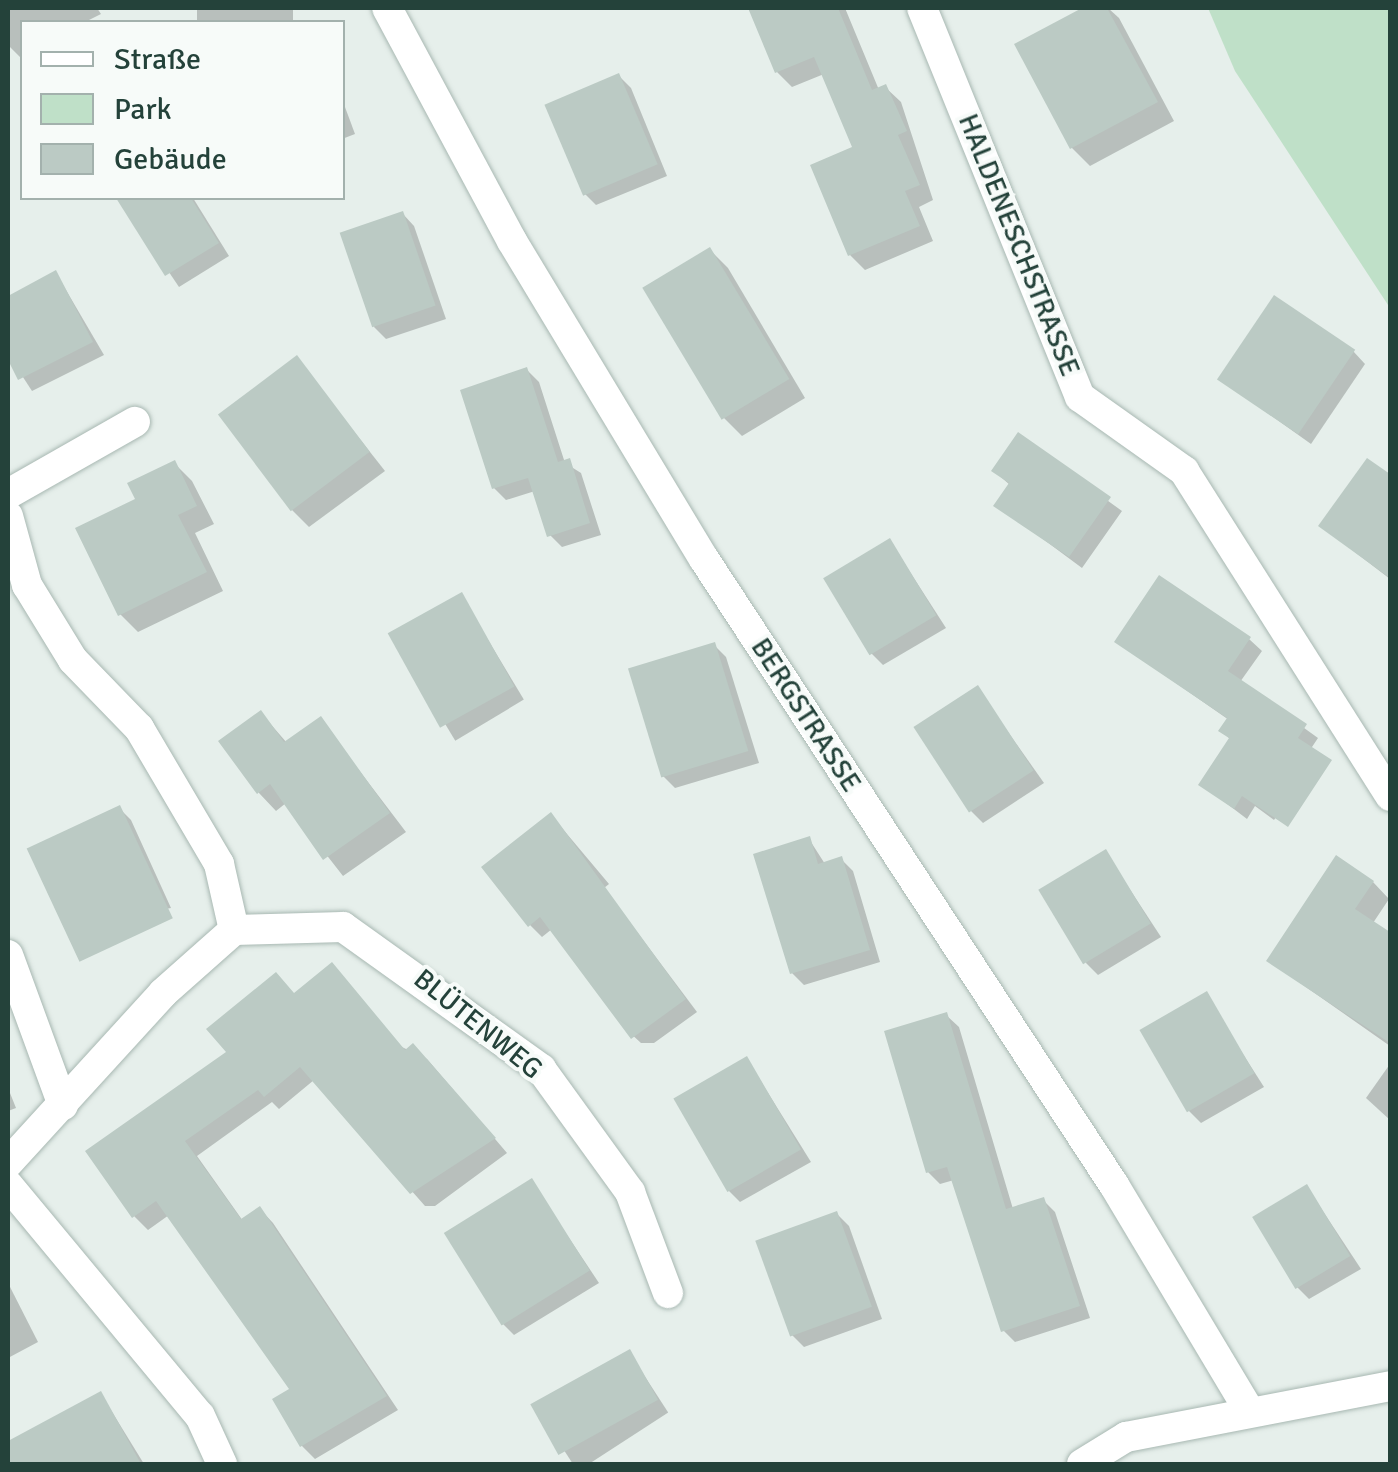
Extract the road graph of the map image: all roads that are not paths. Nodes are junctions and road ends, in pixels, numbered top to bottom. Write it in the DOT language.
graph roads {
  1 [pos="387,8"];
  2 [pos="922,8"];
  3 [pos="135,422"];
  4 [pos="8,494"];
  5 [pos="8,516"];
  6 [pos="1390,796"];
  7 [pos="234,930"];
  8 [pos="8,955"];
  9 [pos="63,1104"];
  10 [pos="8,1163"];
  11 [pos="8,1185"];
  12 [pos="668,1293"];
  13 [pos="1390,1386"];
  14 [pos="1248,1409"];
  15 [pos="222,1464"];
  16 [pos="1082,1464"];
  1 -- 14 [label="street, BERGSTRASSE"];
  2 -- 6 [label="street, HALDENESCHSTRASSE"];
  3 -- 4 [label="street"];
  5 -- 7 [label="street"];
  7 -- 9 [label="street"];
  7 -- 12 [label="street, BLÜTENWEG"];
  8 -- 9 [label="street"];
  9 -- 10 [label="street"];
  11 -- 15 [label="street"];
  13 -- 14 [label="street"];
  14 -- 16 [label="street"];
}
